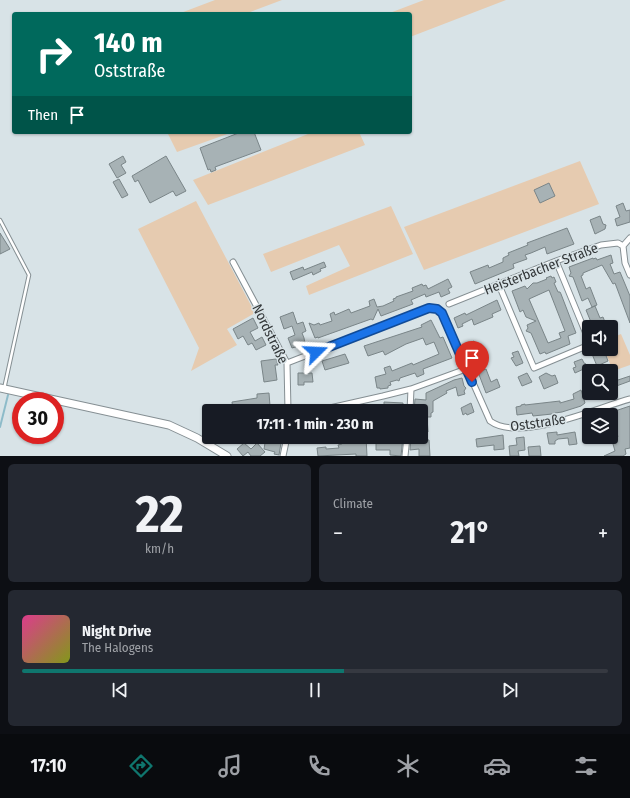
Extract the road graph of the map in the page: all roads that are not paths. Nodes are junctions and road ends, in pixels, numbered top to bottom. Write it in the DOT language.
graph roads {
  1 [pos="0,220"];
  2 [pos="630,238"];
  3 [pos="624,246"];
  4 [pos="556,261"];
  5 [pos="233,262"];
  6 [pos="630,275"];
  7 [pos="499,285"];
  8 [pos="449,304"];
  9 [pos="582,324"];
  10 [pos="582,349"];
  11 [pos="287,363"];
  12 [pos="466,369"];
  13 [pos="2,389"];
  14 [pos="411,389"];
  15 [pos="630,399"];
  16 [pos="288,404"];
  17 [pos="347,404"];
  18 [pos="410,404"];
  19 [pos="286,444"];
  20 [pos="406,444"];
  21 [pos="227,456"];
  22 [pos="283,456"];
  23 [pos="405,456"];
  1 -- 13 [label="lane"];
  2 -- 3 [label="street"];
  3 -- 4 [label="street, Heisterbacher Straße"];
  3 -- 6 [label="street"];
  4 -- 7 [label="street, Heisterbacher Straße"];
  4 -- 9 [label="street"];
  5 -- 11 [label="street, Nordstraße"];
  7 -- 8 [label="street, Heisterbacher Straße"];
  7 -- 10 [label="street"];
  11 -- 12 [label="street, Oststraße"];
  11 -- 16 [label="street, Nordstraße"];
  12 -- 14 [label="street"];
  12 -- 15 [label="street, Oststraße"];
  13 -- 21 [label="main road"];
  14 -- 17 [label="street"];
  14 -- 18 [label="street"];
  19 -- 22 [label="street"];
  20 -- 23 [label="street"];
}
